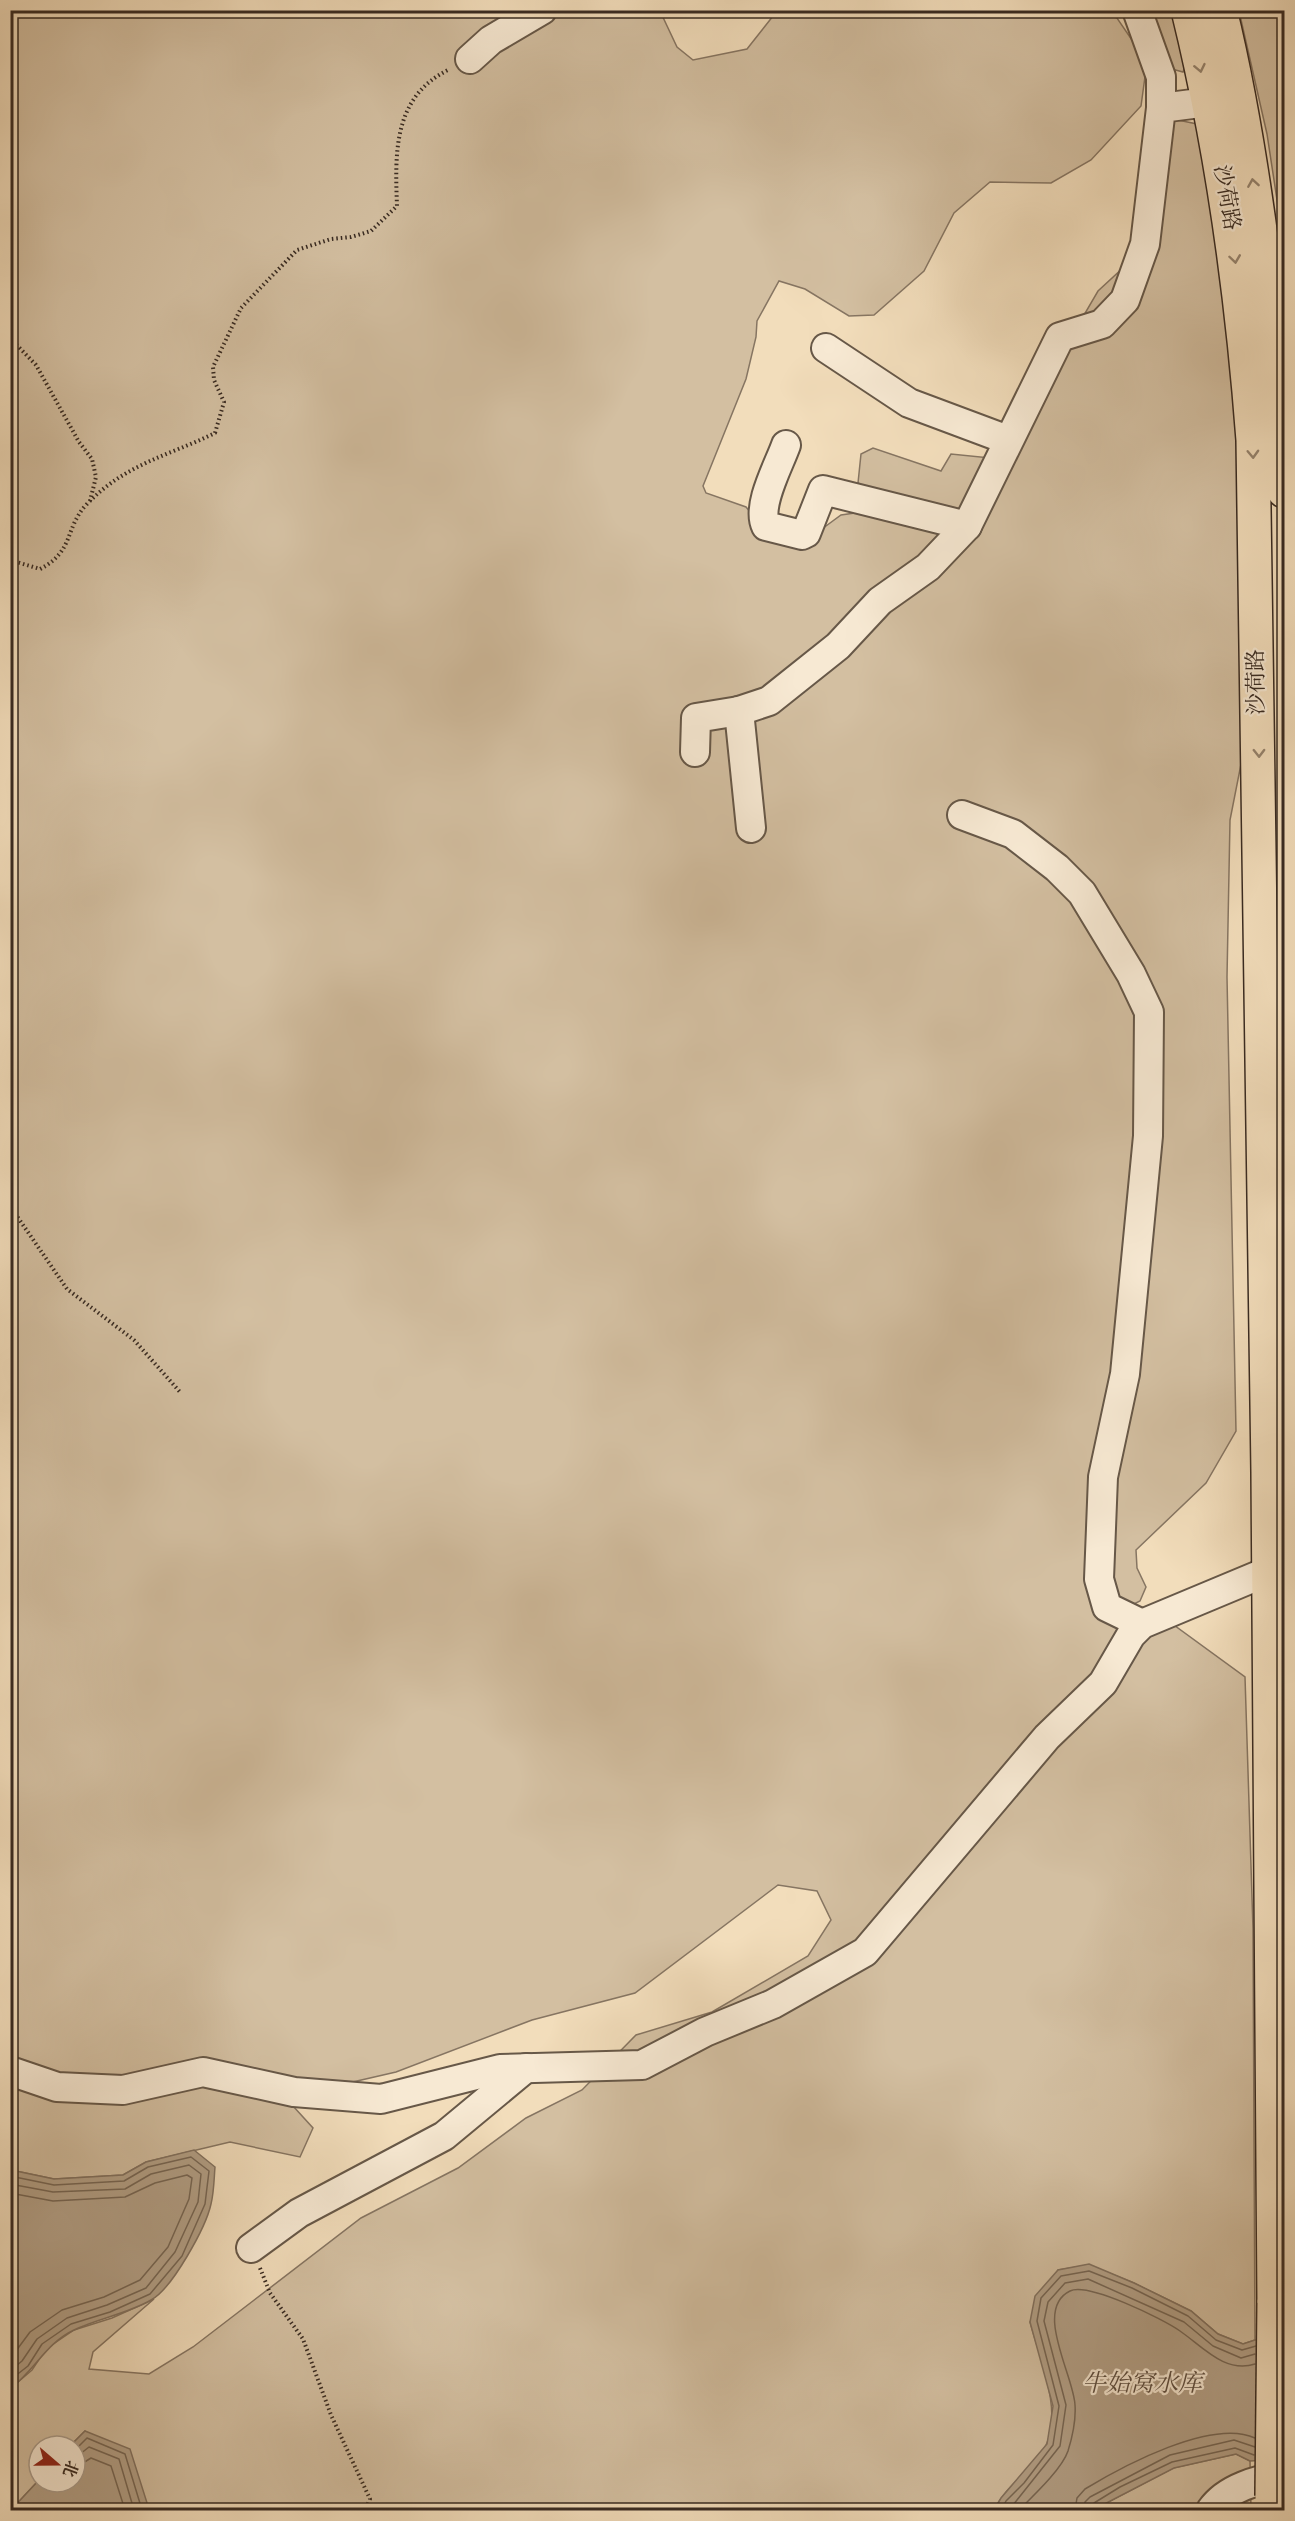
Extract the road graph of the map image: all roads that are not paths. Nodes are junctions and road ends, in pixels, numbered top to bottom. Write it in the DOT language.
graph roads {
  1 [pos="542,10"];
  2 [pos="1137,10"];
  3 [pos="1188,10"];
  4 [pos="1220,10"];
  5 [pos="470,59"];
  6 [pos="1208,102"];
  7 [pos="1161,108"];
  8 [pos="826,348"];
  9 [pos="1008,440"];
  10 [pos="786,445"];
  11 [pos="1284,491"];
  12 [pos="967,526"];
  13 [pos="739,711"];
  14 [pos="695,752"];
  15 [pos="962,815"];
  16 [pos="751,828"];
  17 [pos="1269,1571"];
  18 [pos="1142,1624"];
  19 [pos="526,2068"];
  20 [pos="10,2071"];
  21 [pos="251,2248"];
  22 [pos="1276,2494"];
  23 [pos="1212,2511"];
  1 -- 5 [label="lane"];
  2 -- 7 [label="lane"];
  3 -- 6 [label="main road, 沙荷路, one-way"];
  11 -- 4 [label="main road, 沙荷路, one-way"];
  6 -- 7 [label="lane"];
  6 -- 17 [label="main road, 沙荷路, one-way"];
  7 -- 9 [label="lane"];
  8 -- 9 [label="lane"];
  9 -- 12 [label="lane"];
  10 -- 12 [label="lane"];
  12 -- 13 [label="lane"];
  13 -- 14 [label="lane"];
  13 -- 16 [label="lane"];
  15 -- 18 [label="lane"];
  17 -- 18 [label="lane"];
  17 -- 22 [label="main road, 沙荷路, bridge"];
  18 -- 19 [label="lane"];
  19 -- 20 [label="lane"];
  19 -- 21 [label="lane"];
  22 -- 23 [label="lane"];
}
